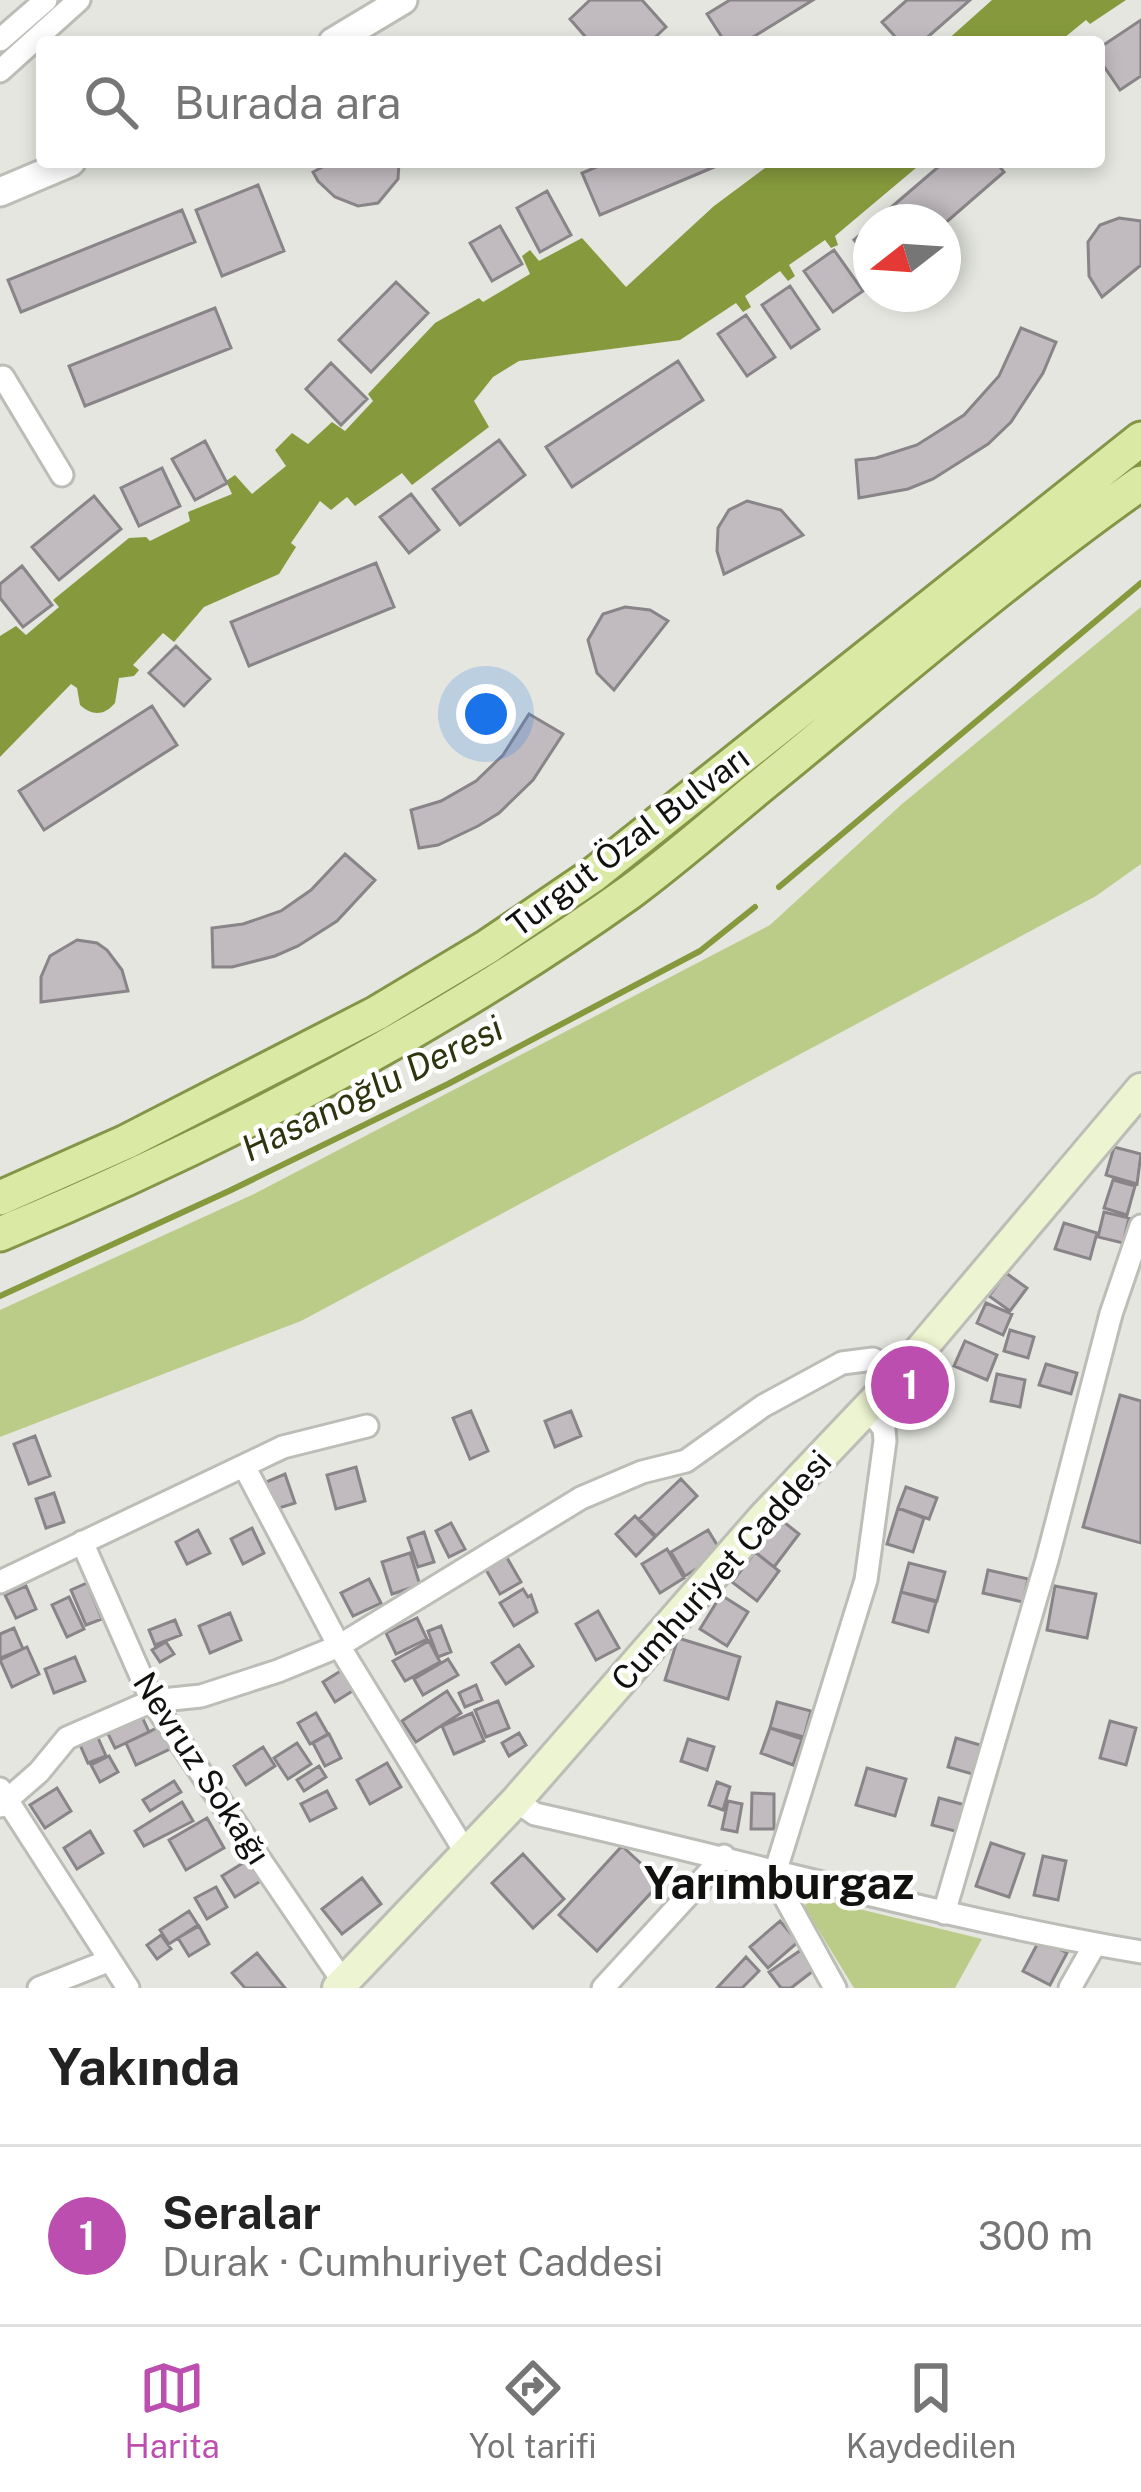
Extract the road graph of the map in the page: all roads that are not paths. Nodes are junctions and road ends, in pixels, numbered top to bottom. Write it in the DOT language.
graph roads {
  1 [pos="46,0"];
  2 [pos="79,0"];
  3 [pos="403,0"];
  4 [pos="27,8"];
  5 [pos="38,36"];
  6 [pos="343,36"];
  7 [pos="36,38"];
  8 [pos="0,40"];
  9 [pos="0,70"];
  10 [pos="57,168"];
  11 [pos="0,193"];
  12 [pos="3,376"];
  13 [pos="1141,439"];
  14 [pos="62,475"];
  15 [pos="1141,483"];
  16 [pos="1141,1089"];
  17 [pos="0,1198"];
  18 [pos="1141,1226"];
  19 [pos="0,1234"];
  20 [pos="900,1374"];
  21 [pos="868,1408"];
  22 [pos="367,1426"];
  23 [pos="244,1466"];
  24 [pos="82,1542"];
  25 [pos="0,1582"];
  26 [pos="339,1646"];
  27 [pos="152,1701"];
  28 [pos="3,1800"];
  29 [pos="516,1801"];
  30 [pos="466,1853"];
  31 [pos="724,1856"];
  32 [pos="775,1873"];
  33 [pos="944,1913"];
  34 [pos="1094,1944"];
  35 [pos="1140,1948"];
  36 [pos="108,1961"];
  37 [pos="341,1985"];
  38 [pos="39,1988"];
  39 [pos="128,1988"];
  40 [pos="603,1988"];
  41 [pos="835,1988"];
  42 [pos="1070,1988"];
  1 -- 4 [label="street"];
  2 -- 5 [label="street"];
  3 -- 6 [label="street"];
  4 -- 8 [label="street"];
  7 -- 9 [label="street"];
  10 -- 11 [label="street"];
  12 -- 14 [label="street"];
  13 -- 17 [label="main road, Turgut Özal Bulvarı"];
  15 -- 19 [label="main road, Turgut Özal Bulvarı"];
  16 -- 20 [label="main road, Cumhuriyet Caddesi"];
  18 -- 33 [label="street"];
  20 -- 21 [label="main road, Cumhuriyet Caddesi"];
  20 -- 26 [label="street"];
  21 -- 29 [label="main road, Cumhuriyet Caddesi"];
  21 -- 32 [label="street"];
  22 -- 23 [label="street"];
  23 -- 24 [label="street"];
  23 -- 26 [label="street"];
  24 -- 25 [label="street"];
  24 -- 27 [label="street, Nevruz Sokağı"];
  26 -- 27 [label="street"];
  26 -- 30 [label="street"];
  27 -- 28 [label="street"];
  27 -- 37 [label="street, Nevruz Sokağı"];
  28 -- 36 [label="street"];
  29 -- 30 [label="main road, Cumhuriyet Caddesi"];
  29 -- 31 [label="street"];
  30 -- 37 [label="main road, Cumhuriyet Caddesi"];
  31 -- 32 [label="street"];
  31 -- 40 [label="street"];
  32 -- 33 [label="street"];
  32 -- 41 [label="street"];
  33 -- 34 [label="street"];
  34 -- 35 [label="street"];
  34 -- 42 [label="street"];
  36 -- 38 [label="street"];
  36 -- 39 [label="street"];
}
